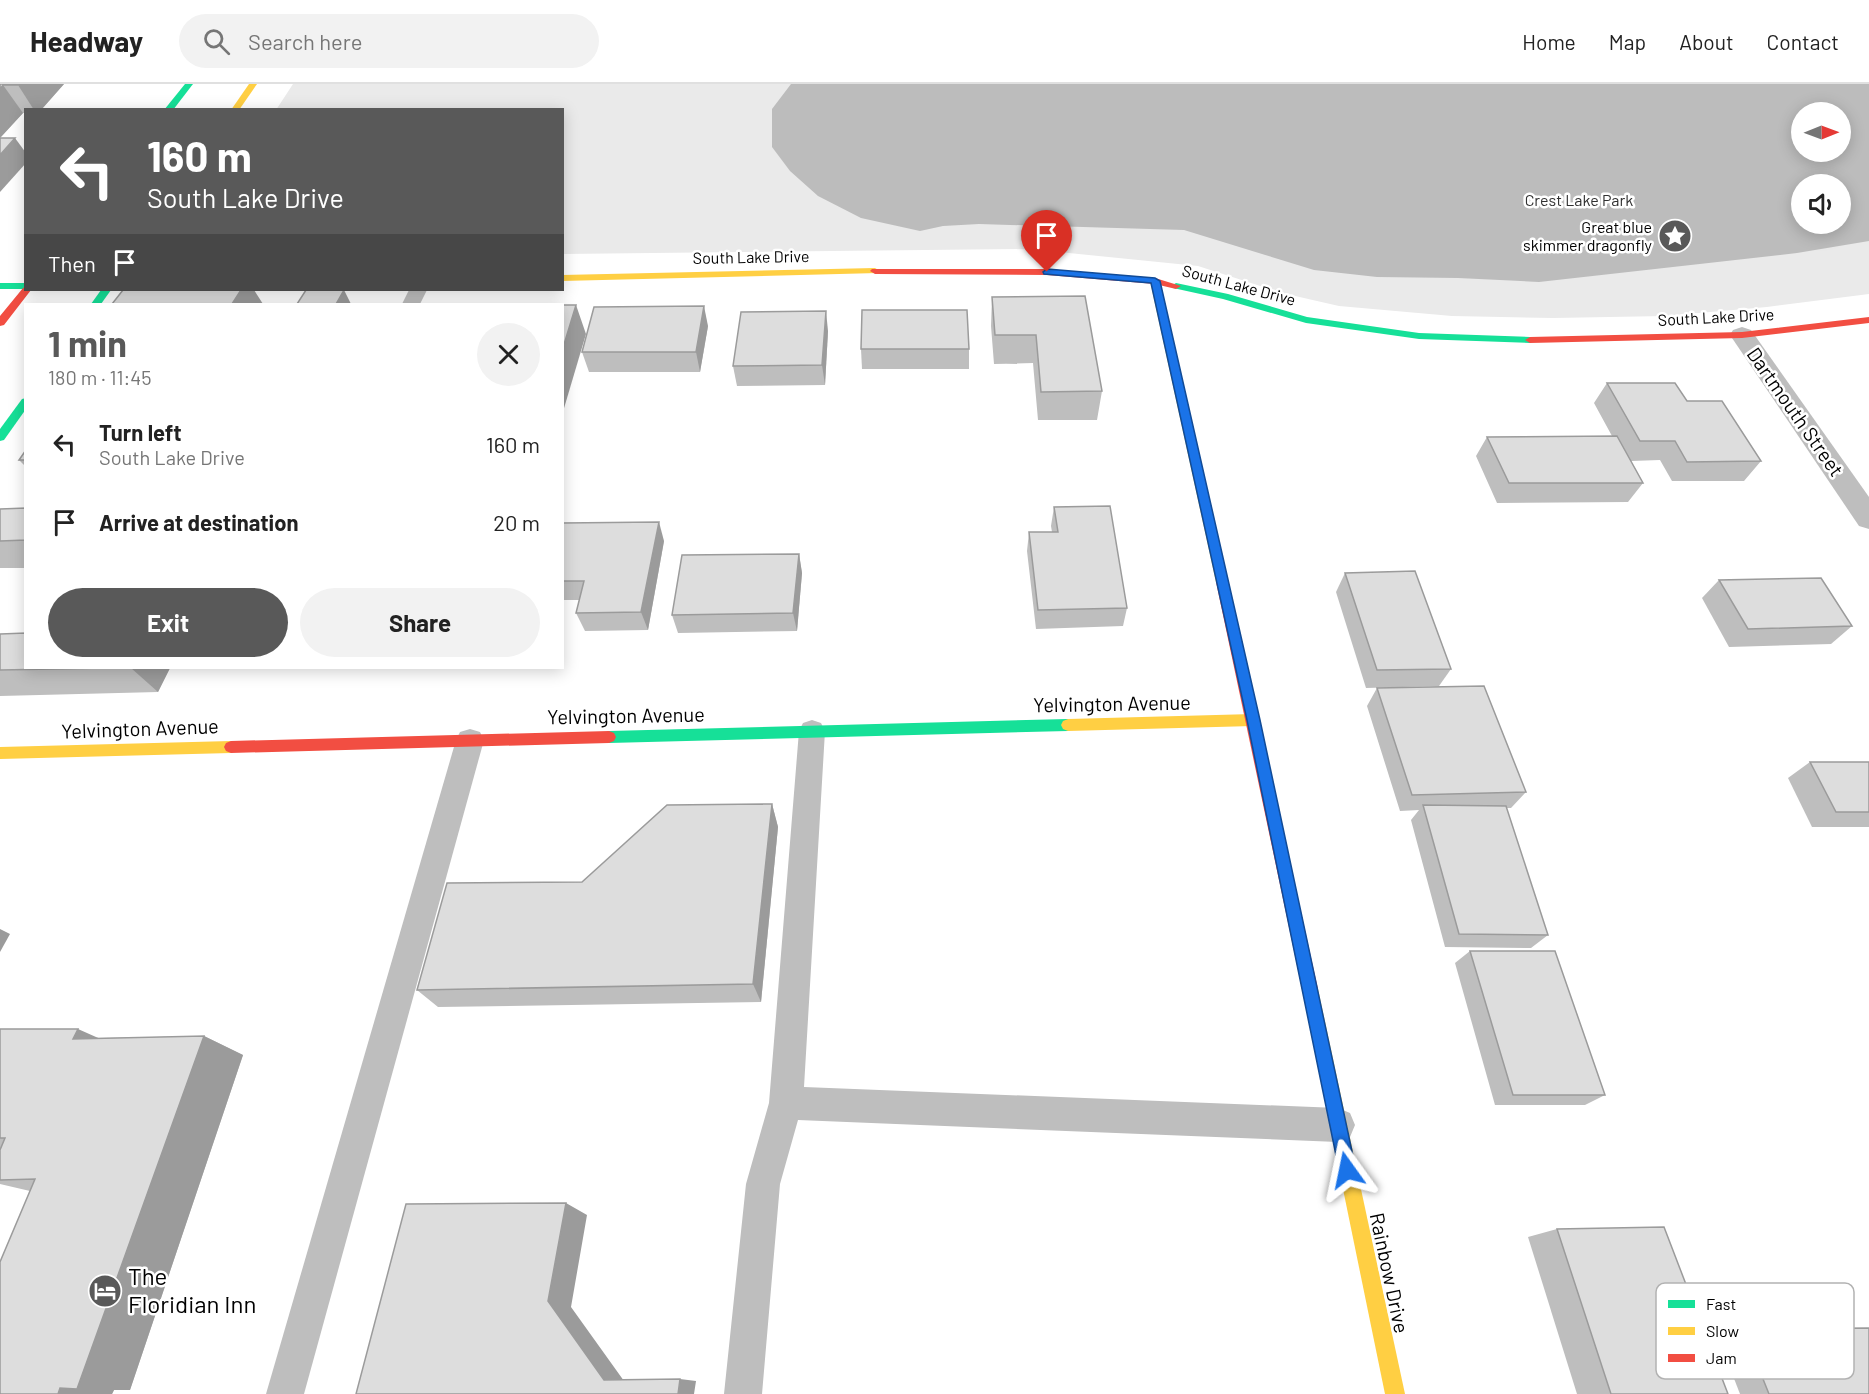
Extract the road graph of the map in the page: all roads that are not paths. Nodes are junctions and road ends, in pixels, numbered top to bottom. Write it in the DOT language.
graph roads {
  1 [pos="189,84"];
  2 [pos="253,84"];
  3 [pos="170,108"];
  4 [pos="236,108"];
  5 [pos="564,278"];
  6 [pos="1155,281"];
  7 [pos="0,286"];
  8 [pos="24,288"];
  9 [pos="24,291"];
  10 [pos="1869,320"];
  11 [pos="0,323"];
  12 [pos="1742,335"];
  13 [pos="24,404"];
  14 [pos="0,437"];
  15 [pos="1869,519"];
  16 [pos="1253,720"];
  17 [pos="812,731"];
  18 [pos="470,740"];
  19 [pos="0,753"];
  20 [pos="786,1103"];
  21 [pos="1338,1125"];
  22 [pos="285,1394"];
  23 [pos="743,1394"];
  24 [pos="1395,1394"];
  1 -- 3 [label="street"];
  2 -- 4 [label="street"];
  5 -- 6 [label="street, South Lake Drive"];
  6 -- 12 [label="street, South Lake Drive"];
  6 -- 16 [label="street, Rainbow Drive"];
  7 -- 8 [label="street"];
  9 -- 11 [label="street"];
  10 -- 12 [label="street, South Lake Drive"];
  12 -- 15 [label="street, Dartmouth Street"];
  13 -- 14 [label="street"];
  16 -- 17 [label="street, Yelvington Avenue"];
  16 -- 21 [label="street, Rainbow Drive"];
  17 -- 18 [label="street, Yelvington Avenue"];
  17 -- 20 [label="lane"];
  18 -- 19 [label="street, Yelvington Avenue"];
  18 -- 22 [label="lane"];
  20 -- 21 [label="lane"];
  20 -- 23 [label="lane"];
  21 -- 24 [label="street, Rainbow Drive"];
}
